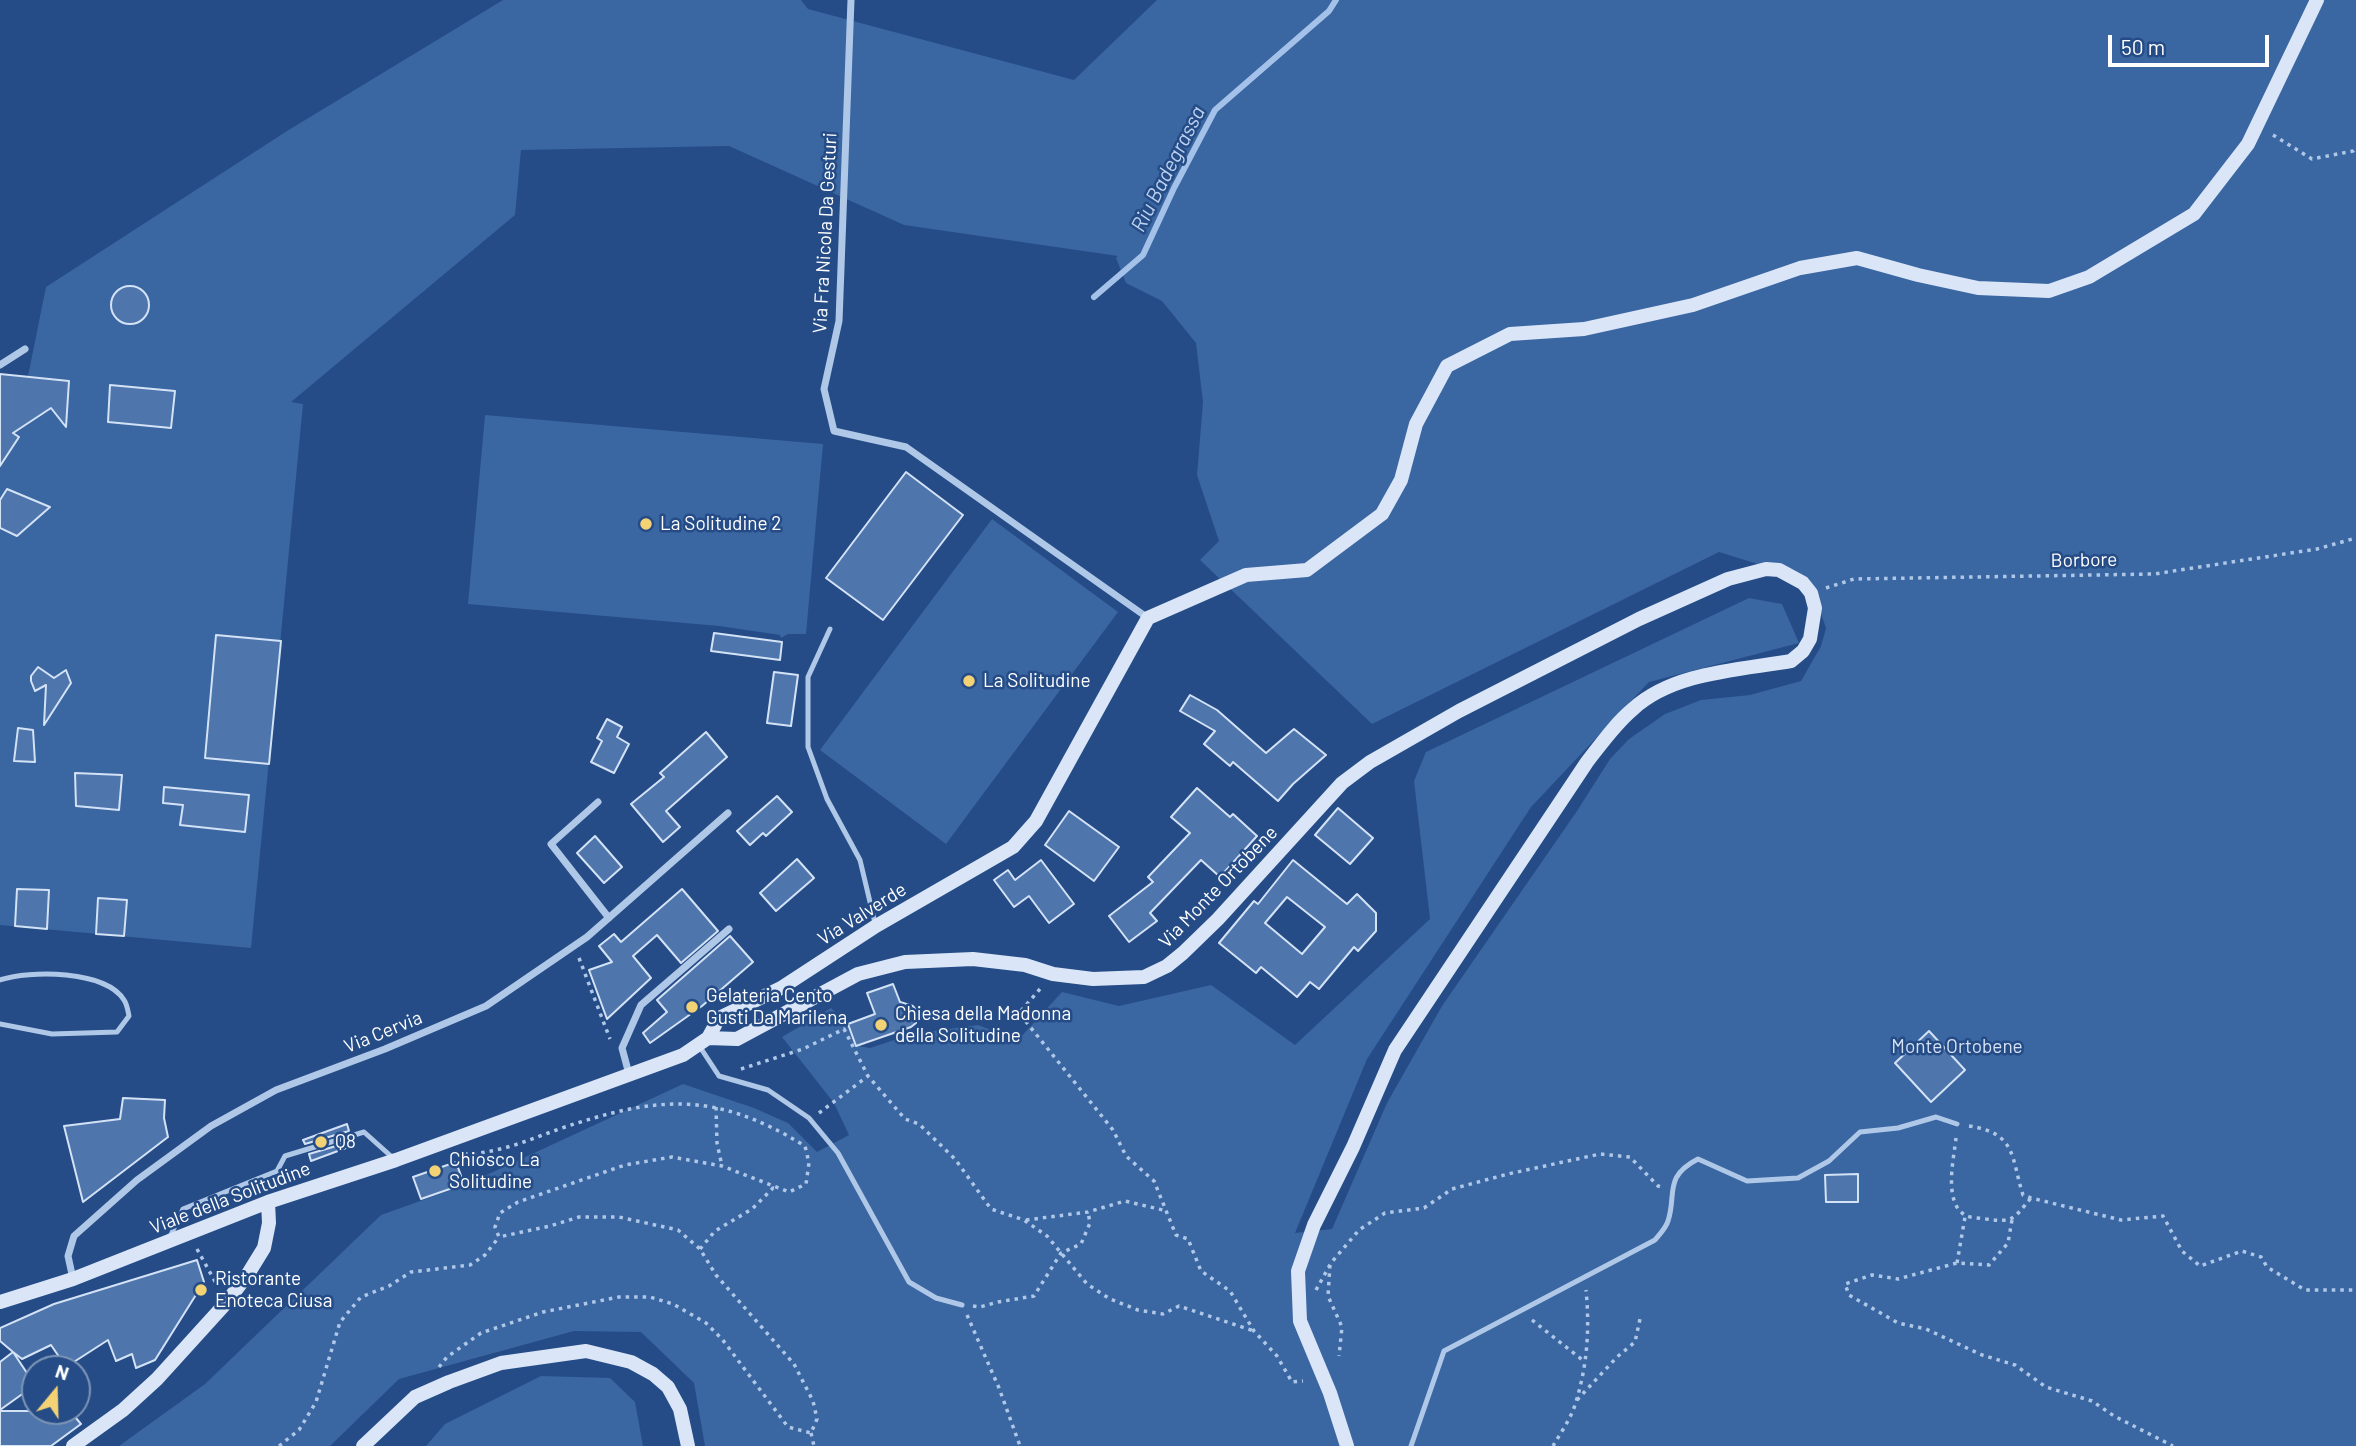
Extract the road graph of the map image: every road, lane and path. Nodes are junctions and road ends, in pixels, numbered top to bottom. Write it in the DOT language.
graph roads {
  1 [pos="851,0"];
  2 [pos="2317,0"];
  3 [pos="2259,121"];
  4 [pos="2356,148"];
  5 [pos="25,349"];
  6 [pos="0,365"];
  7 [pos="2356,538"];
  8 [pos="1811,593"];
  9 [pos="1148,618"];
  10 [pos="830,629"];
  11 [pos="598,802"];
  12 [pos="728,813"];
  13 [pos="609,918"];
  14 [pos="876,926"];
  15 [pos="729,929"];
  16 [pos="574,946"];
  17 [pos="1053,974"];
  18 [pos="0,980"];
  19 [pos="0,1024"];
  20 [pos="610,1041"];
  21 [pos="703,1041"];
  22 [pos="629,1075"];
  23 [pos="719,1076"];
  24 [pos="868,1076"];
  25 [pos="716,1107"];
  26 [pos="809,1118"];
  27 [pos="1957,1124"];
  28 [pos="457,1155"];
  29 [pos="396,1160"];
  30 [pos="722,1166"];
  31 [pos="1671,1188"];
  32 [pos="789,1192"];
  33 [pos="2031,1198"];
  34 [pos="268,1202"];
  35 [pos="1167,1211"];
  36 [pos="1087,1212"];
  37 [pos="1965,1216"];
  38 [pos="2013,1219"];
  39 [pos="1024,1220"];
  40 [pos="190,1234"];
  41 [pos="499,1237"];
  42 [pos="166,1243"];
  43 [pos="700,1249"];
  44 [pos="1061,1253"];
  45 [pos="1957,1263"];
  46 [pos="1585,1278"];
  47 [pos="73,1279"];
  48 [pos="2356,1290"];
  49 [pos="0,1302"];
  50 [pos="226,1303"];
  51 [pos="962,1305"];
  52 [pos="1521,1311"];
  53 [pos="1640,1319"];
  54 [pos="1254,1331"];
  55 [pos="1339,1356"];
  56 [pos="1585,1362"];
  57 [pos="1303,1381"];
  58 [pos="415,1397"];
  59 [pos="1575,1401"];
  60 [pos="811,1433"];
  61 [pos="73,1446"];
  62 [pos="279,1446"];
  63 [pos="363,1446"];
  64 [pos="688,1446"];
  65 [pos="814,1446"];
  66 [pos="1020,1446"];
  67 [pos="1347,1446"];
  68 [pos="1411,1446"];
  69 [pos="1553,1446"];
  70 [pos="2173,1446"];
  1 -- 9 [label="street, Via Fra Nicola Da Gesturi"];
  2 -- 3 [label="street"];
  3 -- 4 [label="path"];
  3 -- 9 [label="street"];
  5 -- 6 [label="street"];
  7 -- 8 [label="path, Borbore"];
  8 -- 17 [label="street, Via Monte Ortobene"];
  8 -- 67 [label="street"];
  9 -- 14 [label="street, Via Valverde"];
  10 -- 14 [label="lane"];
  11 -- 13 [label="street"];
  12 -- 13 [label="street, Via Cervia"];
  13 -- 16 [label="street, Via Cervia"];
  14 -- 21 [label="street, Via Valverde"];
  15 -- 22 [label="street"];
  16 -- 20 [label="path"];
  16 -- 47 [label="street, Via Cervia"];
  17 -- 21 [label="street, Via Monte Ortobene"];
  17 -- 35 [label="path"];
  18 -- 19 [label="lane"];
  21 -- 22 [label="street, Viale della Solitudine"];
  21 -- 23 [label="lane"];
  22 -- 29 [label="street, Viale della Solitudine"];
  23 -- 24 [label="path"];
  23 -- 26 [label="lane"];
  24 -- 26 [label="path"];
  24 -- 39 [label="path"];
  25 -- 28 [label="path"];
  25 -- 30 [label="path"];
  25 -- 32 [label="path"];
  26 -- 51 [label="lane"];
  27 -- 31 [label="lane"];
  27 -- 33 [label="path"];
  27 -- 37 [label="path"];
  29 -- 34 [label="street, Viale della Solitudine"];
  29 -- 42 [label="lane"];
  30 -- 32 [label="path"];
  30 -- 41 [label="path"];
  31 -- 46 [label="lane"];
  31 -- 55 [label="path"];
  32 -- 43 [label="path"];
  33 -- 38 [label="path"];
  33 -- 48 [label="path"];
  34 -- 40 [label="street, Viale della Solitudine"];
  34 -- 50 [label="street"];
  35 -- 36 [label="path"];
  35 -- 54 [label="path"];
  36 -- 39 [label="path"];
  36 -- 44 [label="path"];
  37 -- 38 [label="path"];
  37 -- 45 [label="path"];
  38 -- 45 [label="path"];
  39 -- 44 [label="path"];
  40 -- 42 [label="street, Viale della Solitudine"];
  40 -- 50 [label="path"];
  41 -- 43 [label="path"];
  41 -- 62 [label="path"];
  42 -- 47 [label="street, Viale della Solitudine"];
  43 -- 60 [label="path"];
  44 -- 51 [label="path"];
  44 -- 54 [label="path"];
  45 -- 70 [label="path"];
  46 -- 52 [label="lane"];
  46 -- 56 [label="path"];
  47 -- 49 [label="street, Viale della Solitudine"];
  50 -- 61 [label="street"];
  51 -- 66 [label="path"];
  52 -- 56 [label="path"];
  52 -- 68 [label="lane"];
  53 -- 59 [label="path"];
  54 -- 57 [label="path"];
  56 -- 59 [label="path"];
  58 -- 60 [label="path"];
  58 -- 63 [label="street"];
  58 -- 64 [label="street"];
  59 -- 69 [label="path"];
  60 -- 65 [label="path"];
}
